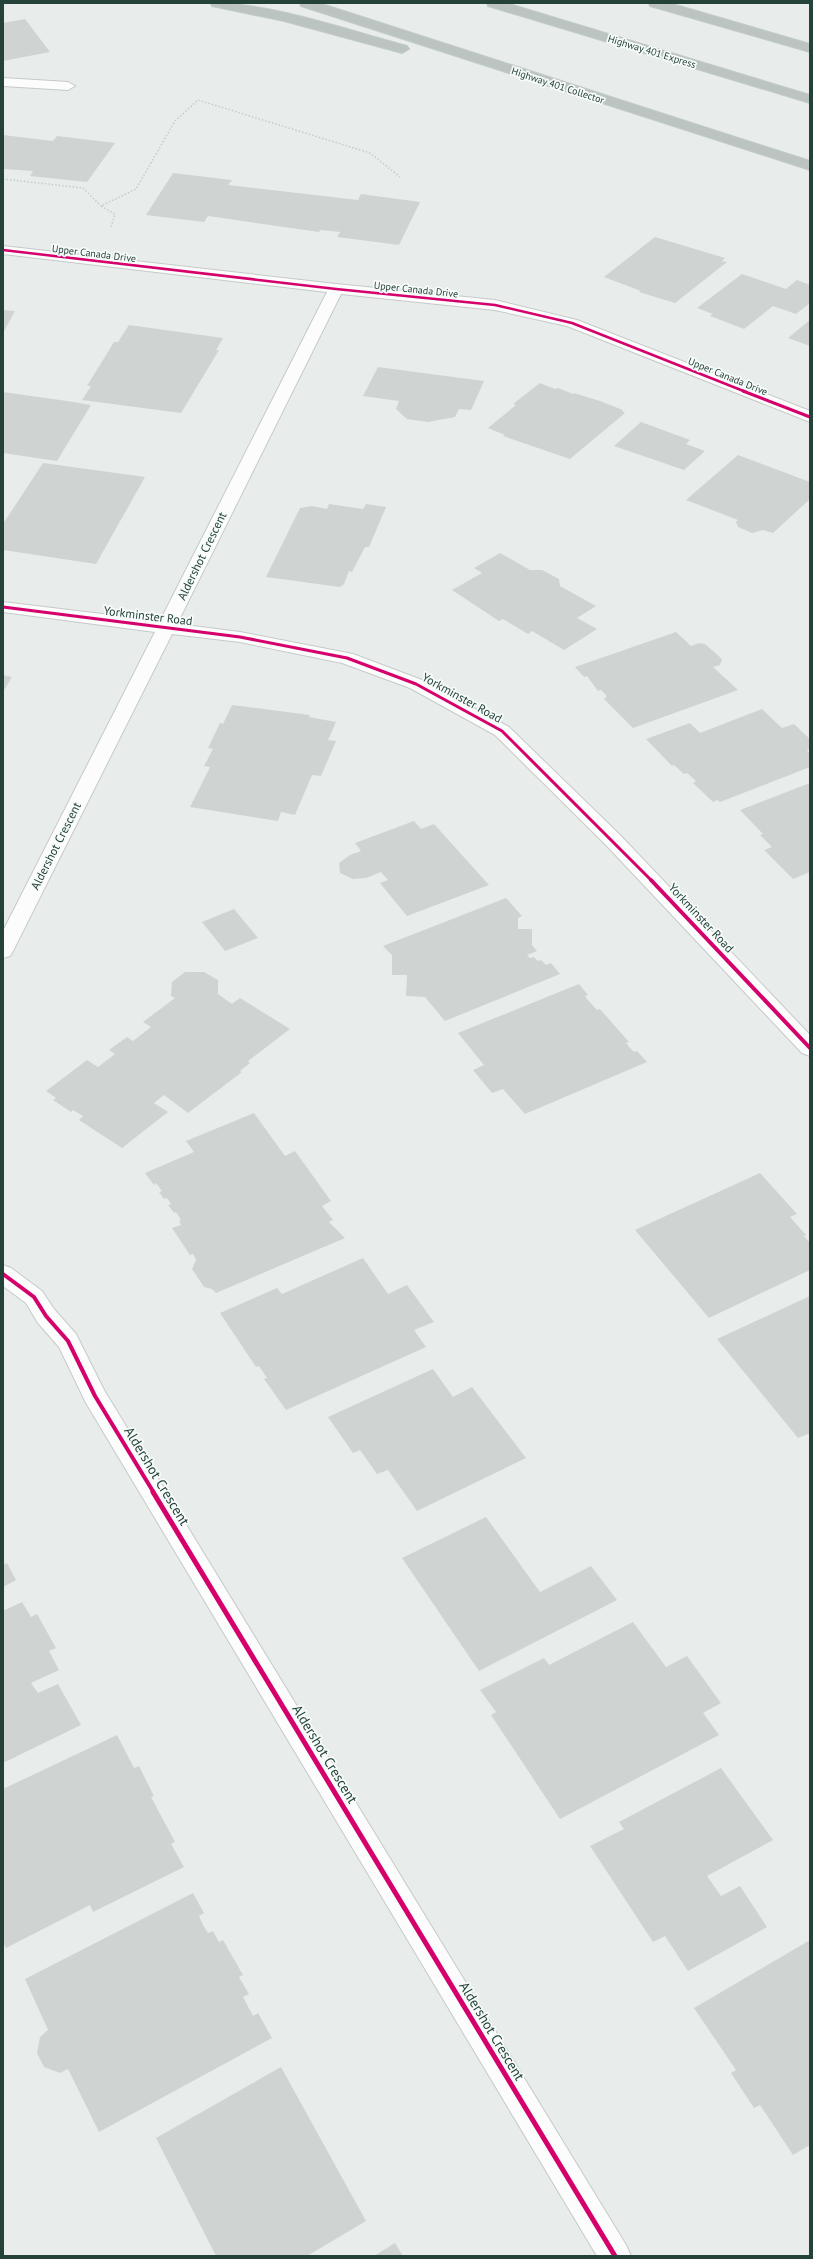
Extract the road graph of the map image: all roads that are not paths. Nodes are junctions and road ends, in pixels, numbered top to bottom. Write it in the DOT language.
graph roads {
  1 [pos="217,3"];
  2 [pos="306,3"];
  3 [pos="493,3"];
  4 [pos="655,3"];
  5 [pos="810,48"];
  6 [pos="3,82"];
  7 [pos="68,86"];
  8 [pos="810,98"];
  9 [pos="647,114"];
  10 [pos="810,166"];
  11 [pos="3,250"];
  12 [pos="336,289"];
  13 [pos="810,417"];
  14 [pos="3,607"];
  15 [pos="166,628"];
  16 [pos="3,951"];
  17 [pos="810,1048"];
  18 [pos="3,1274"];
  19 [pos="615,2256"];
  1 -- 9 [label="highway"];
  2 -- 9 [label="highway, Highway 401 Collector"];
  3 -- 8 [label="highway, Highway 401 Express"];
  4 -- 5 [label="highway"];
  6 -- 7 [label="street"];
  9 -- 10 [label="highway, Highway 401 Collector"];
  11 -- 12 [label="street, Upper Canada Drive"];
  12 -- 13 [label="street, Upper Canada Drive"];
  12 -- 15 [label="street, Aldershot Crescent"];
  14 -- 15 [label="street, Yorkminster Road"];
  15 -- 16 [label="street, Aldershot Crescent"];
  15 -- 17 [label="street, Yorkminster Road"];
  18 -- 19 [label="street, Aldershot Crescent"];
}
